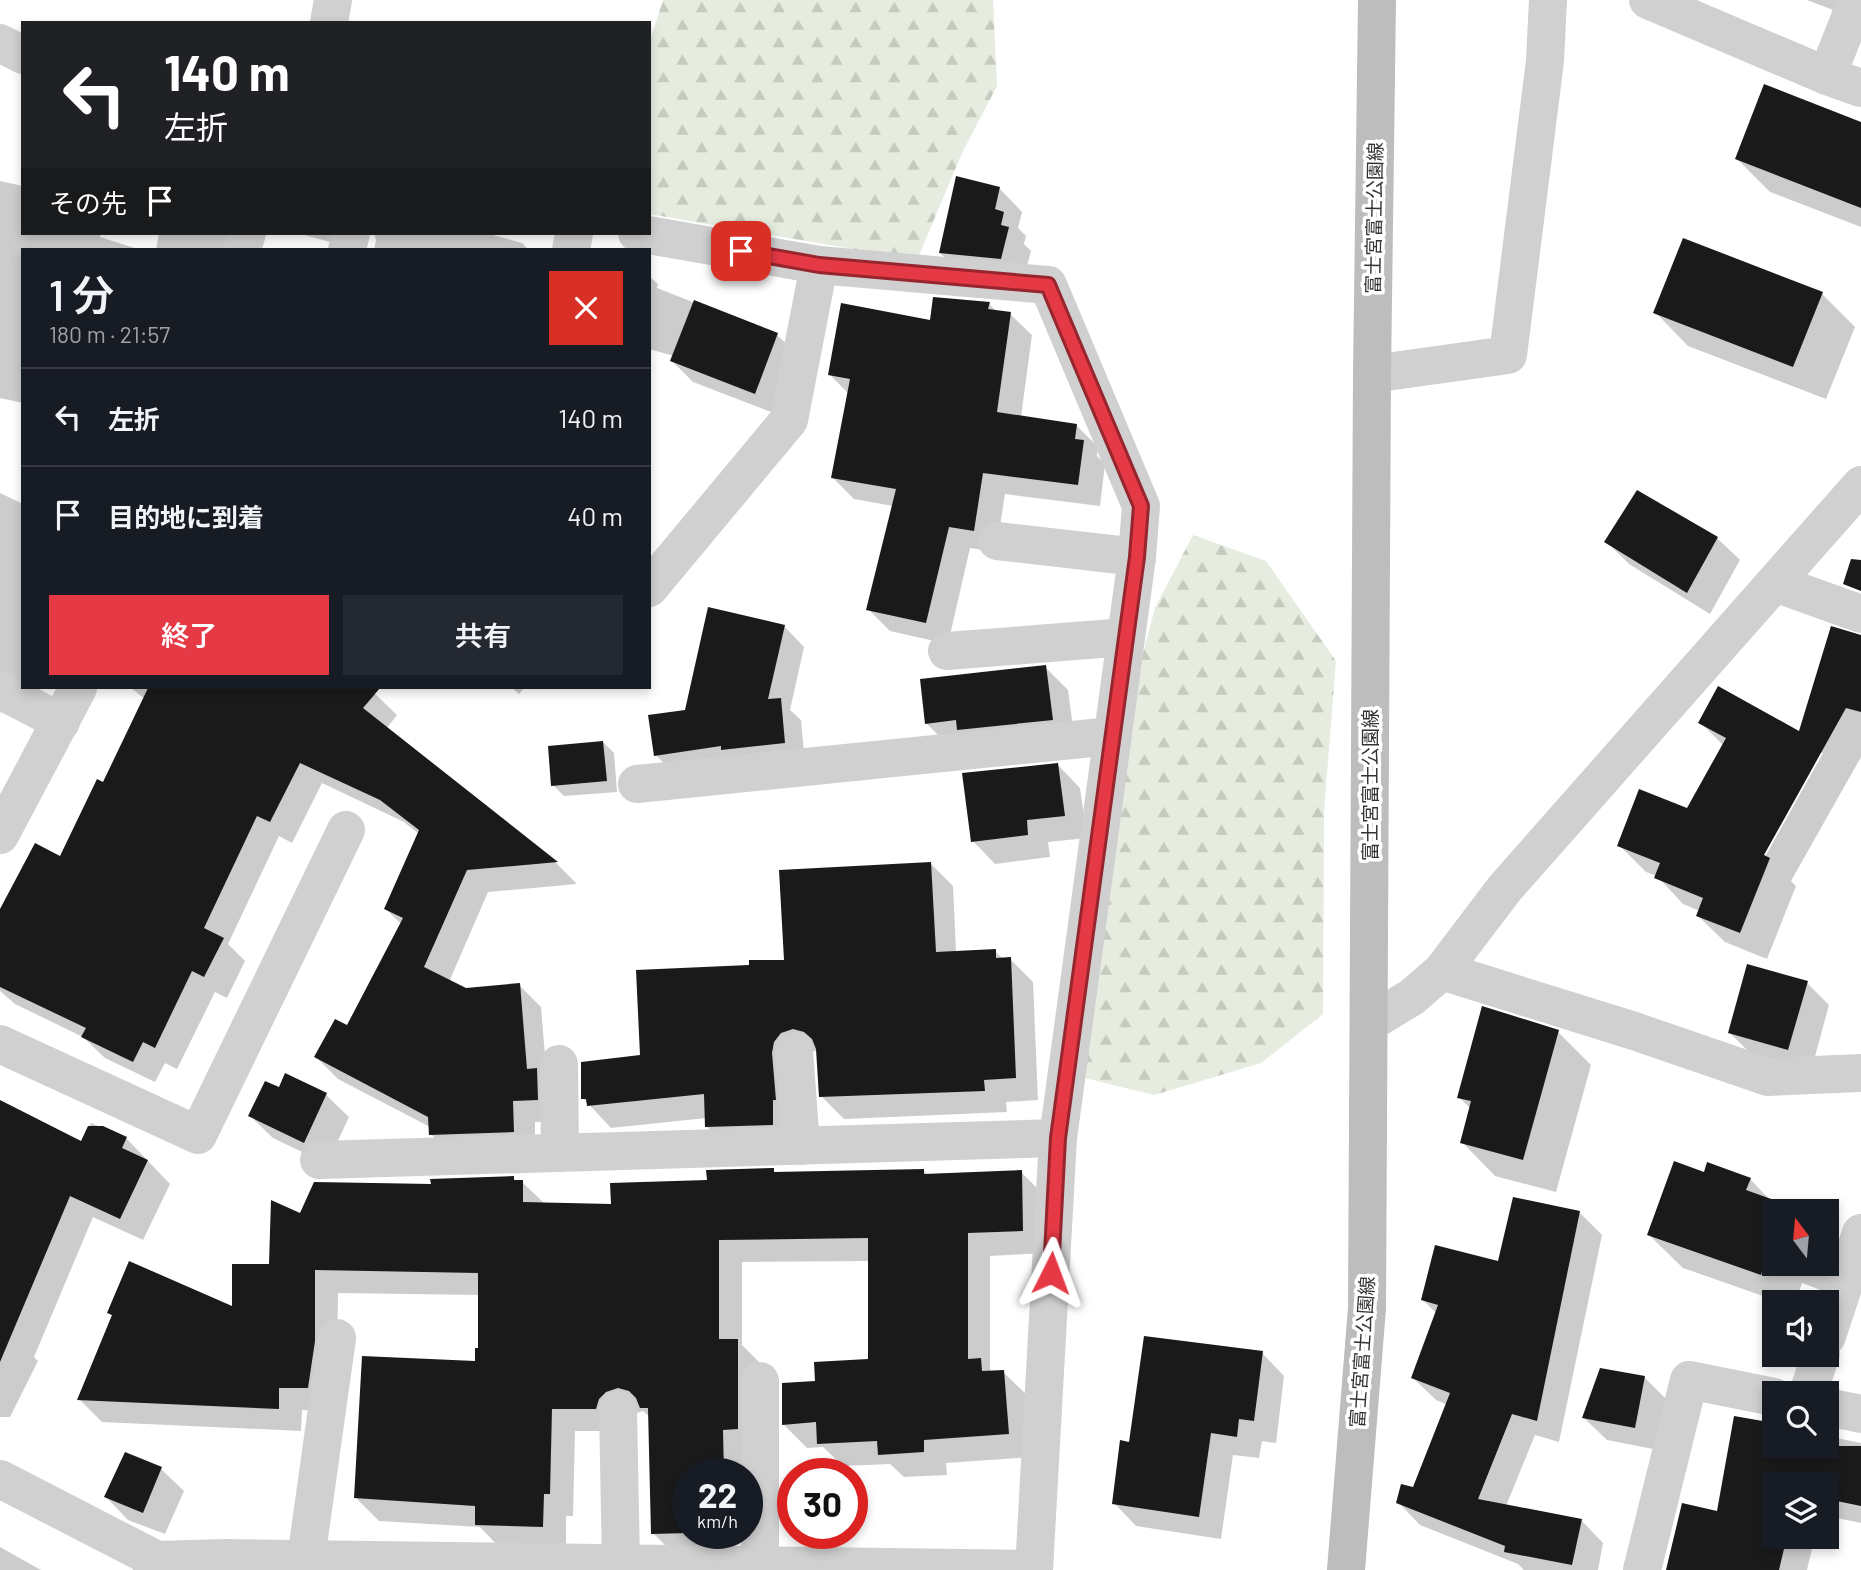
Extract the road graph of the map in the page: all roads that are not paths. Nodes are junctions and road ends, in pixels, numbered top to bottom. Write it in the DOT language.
graph roads {
  1 [pos="333,0"];
  2 [pos="1377,0"];
  3 [pos="1548,0"];
  4 [pos="1648,0"];
  5 [pos="1857,0"];
  6 [pos="329,21"];
  7 [pos="0,43"];
  8 [pos="21,54"];
  9 [pos="1844,82"];
  10 [pos="649,235"];
  11 [pos="819,265"];
  12 [pos="1372,374"];
  13 [pos="1861,485"];
  14 [pos="997,541"];
  15 [pos="1137,557"];
  16 [pos="1775,583"];
  17 [pos="651,586"];
  18 [pos="1861,614"];
  19 [pos="1126,637"];
  20 [pos="947,651"];
  21 [pos="78,689"];
  22 [pos="0,690"];
  23 [pos="61,722"];
  24 [pos="1112,736"];
  25 [pos="637,785"];
  26 [pos="346,830"];
  27 [pos="0,835"];
  28 [pos="1443,971"];
  29 [pos="1369,1023"];
  30 [pos="0,1044"];
  31 [pos="794,1051"];
  32 [pos="559,1064"];
  33 [pos="1861,1073"];
  34 [pos="1058,1138"];
  35 [pos="801,1146"];
  36 [pos="560,1153"];
  37 [pos="319,1160"];
  38 [pos="1861,1233"];
  39 [pos="1839,1300"];
  40 [pos="337,1338"];
  41 [pos="760,1381"];
  42 [pos="1762,1395"];
  43 [pos="1839,1409"];
  44 [pos="618,1410"];
  45 [pos="1861,1414"];
  46 [pos="0,1479"];
  47 [pos="306,1559"];
  48 [pos="621,1564"];
  49 [pos="154,1565"];
  50 [pos="760,1565"];
  51 [pos="1034,1569"];
  52 [pos="1346,1570"];
  53 [pos="1642,1570"];
  1 -- 6 [label="street"];
  2 -- 12 [label="main road, 富士宮富士公園線"];
  3 -- 12 [label="street"];
  4 -- 9 [label="street"];
  5 -- 9 [label="street"];
  7 -- 8 [label="street"];
  10 -- 11 [label="street"];
  11 -- 15 [label="street"];
  11 -- 17 [label="street"];
  12 -- 29 [label="main road, 富士宮富士公園線"];
  13 -- 16 [label="street"];
  14 -- 15 [label="street"];
  15 -- 19 [label="street"];
  16 -- 18 [label="street"];
  16 -- 28 [label="street"];
  19 -- 20 [label="street"];
  19 -- 24 [label="street"];
  21 -- 23 [label="street"];
  22 -- 23 [label="street"];
  23 -- 27 [label="street"];
  24 -- 25 [label="street"];
  24 -- 34 [label="street"];
  26 -- 30 [label="street"];
  28 -- 29 [label="street"];
  28 -- 33 [label="street"];
  29 -- 52 [label="main road, 富士宮富士公園線"];
  31 -- 35 [label="street"];
  32 -- 36 [label="street"];
  34 -- 35 [label="street"];
  34 -- 51 [label="street"];
  35 -- 36 [label="street"];
  36 -- 37 [label="street"];
  38 -- 39 [label="street"];
  40 -- 47 [label="street"];
  41 -- 50 [label="street"];
  42 -- 53 [label="street"];
  43 -- 45 [label="street"];
  44 -- 48 [label="street"];
  46 -- 49 [label="street"];
  47 -- 48 [label="street"];
  47 -- 49 [label="street"];
  48 -- 50 [label="street"];
  50 -- 51 [label="street"];
}
